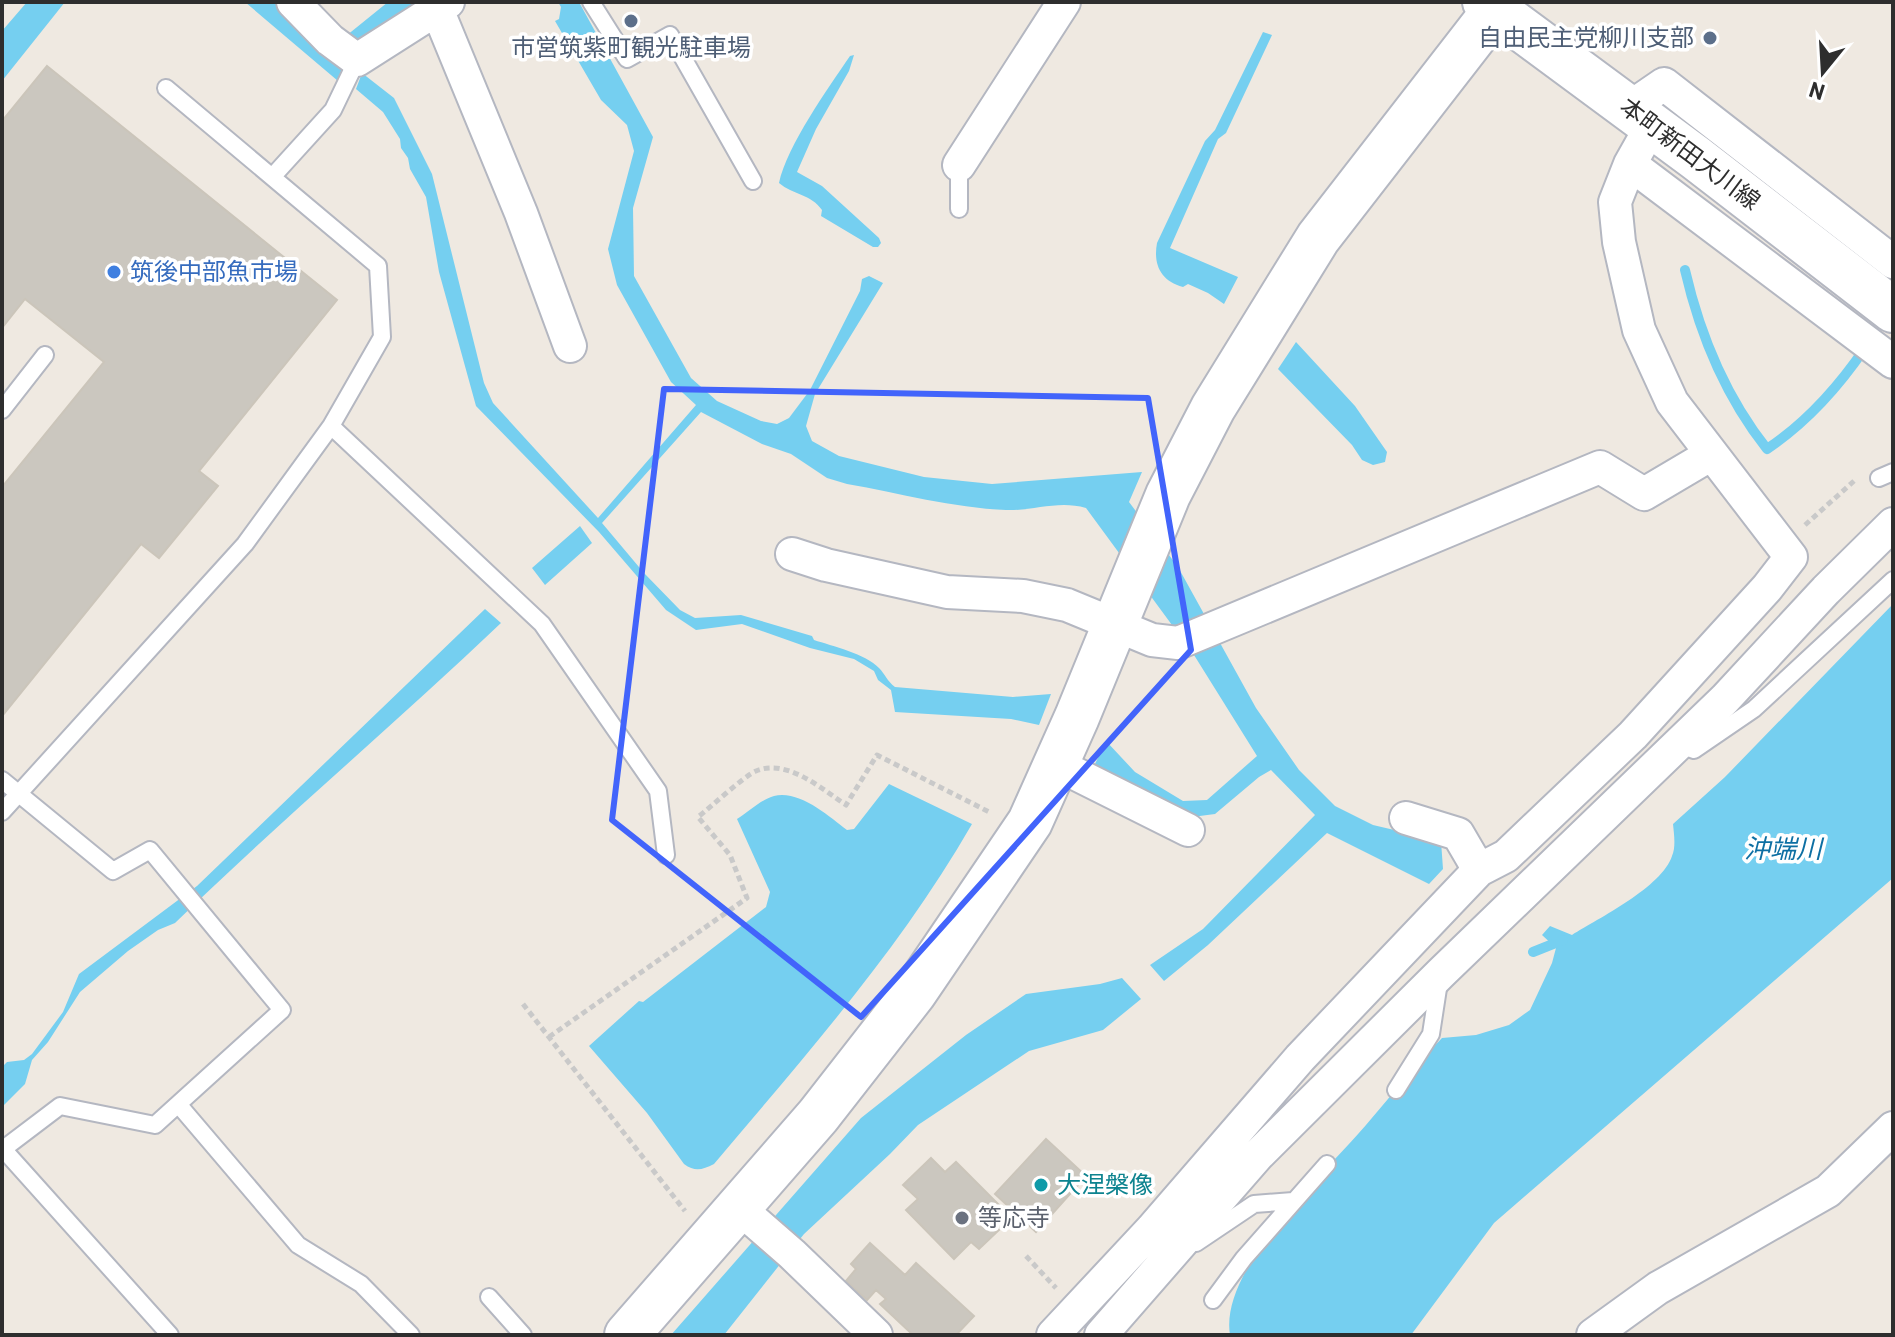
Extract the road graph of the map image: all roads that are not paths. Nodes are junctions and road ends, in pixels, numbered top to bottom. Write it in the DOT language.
graph roads {
  1 [pos="293,2"];
  2 [pos="591,2"];
  3 [pos="1064,2"];
  4 [pos="1494,5"];
  5 [pos="442,6"];
  6 [pos="350,74"];
  7 [pos="166,88"];
  8 [pos="1640,116"];
  9 [pos="1630,164"];
  10 [pos="959,165"];
  11 [pos="273,176"];
  12 [pos="753,181"];
  13 [pos="959,209"];
  14 [pos="1893,262"];
  15 [pos="1893,310"];
  16 [pos="570,346"];
  17 [pos="45,355"];
  18 [pos="1893,362"];
  19 [pos="2,410"];
  20 [pos="331,426"];
  21 [pos="1710,455"];
  22 [pos="1893,524"];
  23 [pos="792,554"];
  24 [pos="1893,580"];
  25 [pos="1767,588"];
  26 [pos="1115,624"];
  27 [pos="1725,699"];
  28 [pos="1678,744"];
  29 [pos="1056,764"];
  30 [pos="2,780"];
  31 [pos="19,794"];
  32 [pos="2,812"];
  33 [pos="1406,818"];
  34 [pos="1188,830"];
  35 [pos="666,855"];
  36 [pos="1475,874"];
  37 [pos="1505,912"];
  38 [pos="1441,973"];
  39 [pos="1396,1090"];
  40 [pos="178,1104"];
  41 [pos="1893,1128"];
  42 [pos="3,1150"];
  43 [pos="1327,1164"];
  44 [pos="1293,1201"];
  45 [pos="736,1224"];
  46 [pos="1161,1266"];
  47 [pos="489,1297"];
  48 [pos="1213,1300"];
  49 [pos="170,1335"];
  50 [pos="411,1335"];
  51 [pos="523,1335"];
  52 [pos="627,1335"];
  53 [pos="876,1335"];
  54 [pos="1053,1335"];
  55 [pos="1101,1335"];
  56 [pos="1593,1335"];
  1 -- 6 [label="street"];
  2 -- 12 [label="lane"];
  3 -- 10 [label="street"];
  4 -- 8 [label="street, 本町新田大川線"];
  4 -- 26 [label="street"];
  5 -- 6 [label="street"];
  5 -- 16 [label="street"];
  6 -- 11 [label="lane"];
  7 -- 11 [label="lane"];
  8 -- 9 [label="street"];
  8 -- 14 [label="street"];
  8 -- 15 [label="street, 本町新田大川線"];
  9 -- 18 [label="street"];
  9 -- 21 [label="street"];
  10 -- 13 [label="lane"];
  11 -- 20 [label="lane"];
  17 -- 19 [label="lane"];
  20 -- 31 [label="lane"];
  20 -- 35 [label="lane"];
  21 -- 25 [label="street"];
  21 -- 26 [label="street"];
  22 -- 27 [label="street"];
  23 -- 26 [label="street"];
  24 -- 28 [label="lane"];
  25 -- 27 [label="street"];
  25 -- 36 [label="street"];
  26 -- 29 [label="street"];
  27 -- 28 [label="street"];
  28 -- 37 [label="street"];
  29 -- 34 [label="street"];
  29 -- 45 [label="street"];
  30 -- 31 [label="lane"];
  31 -- 32 [label="lane"];
  31 -- 40 [label="lane"];
  33 -- 36 [label="street"];
  36 -- 37 [label="street"];
  36 -- 54 [label="street"];
  37 -- 38 [label="street"];
  38 -- 39 [label="lane"];
  38 -- 46 [label="street"];
  40 -- 42 [label="lane"];
  40 -- 50 [label="lane"];
  41 -- 56 [label="street"];
  42 -- 49 [label="lane"];
  43 -- 44 [label="lane"];
  44 -- 46 [label="lane"];
  44 -- 48 [label="lane"];
  45 -- 52 [label="street"];
  45 -- 53 [label="street"];
  46 -- 55 [label="street"];
  47 -- 51 [label="lane"];
}
